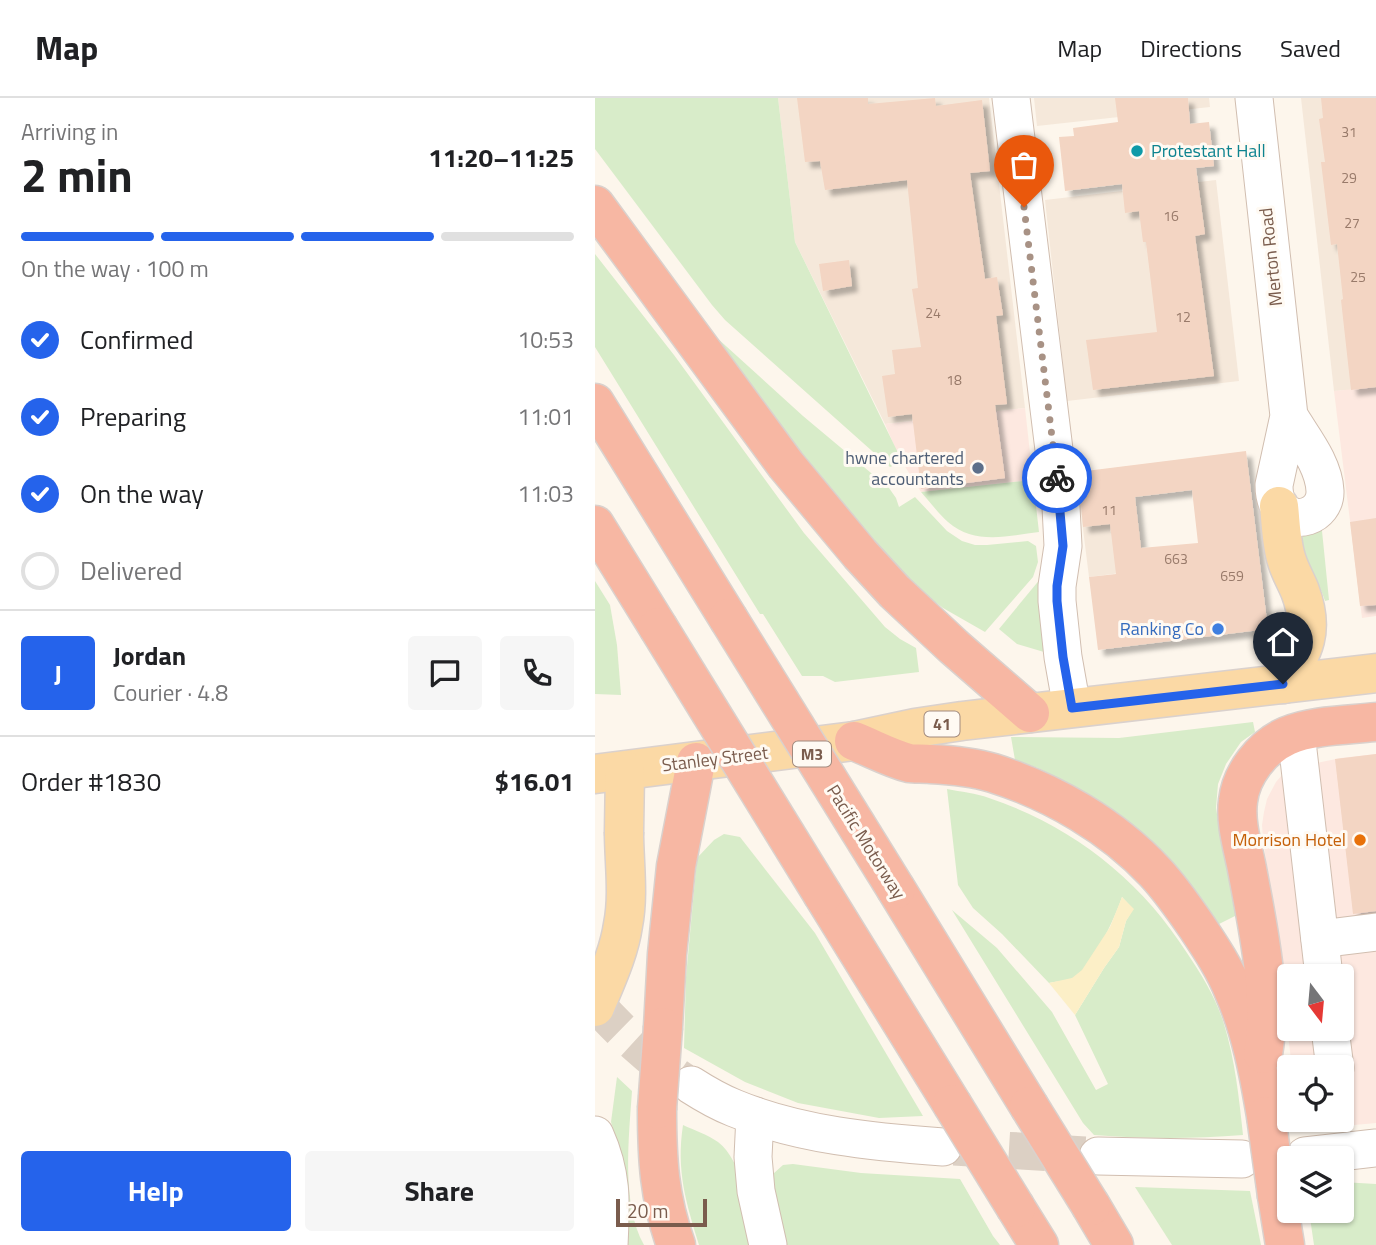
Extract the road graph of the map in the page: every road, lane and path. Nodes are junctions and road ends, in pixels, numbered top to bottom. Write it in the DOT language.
graph roads {
  1 [pos="1011,98"];
  2 [pos="1254,98"];
  3 [pos="595,205"];
  4 [pos="595,403"];
  5 [pos="1289,416"];
  6 [pos="1279,506"];
  7 [pos="595,525"];
  8 [pos="1376,673"];
  9 [pos="1283,684"];
  10 [pos="1072,708"];
  11 [pos="1030,713"];
  12 [pos="1376,722"];
  13 [pos="1296,733"];
  14 [pos="854,741"];
  15 [pos="696,761"];
  16 [pos="610,772"];
  17 [pos="1376,932"];
  18 [pos="1319,939"];
  19 [pos="1322,964"];
  20 [pos="595,1007"];
  21 [pos="1259,1076"];
  22 [pos="691,1085"];
  23 [pos="755,1116"];
  24 [pos="595,1135"];
  25 [pos="943,1147"];
  26 [pos="1376,1148"];
  27 [pos="1354,1150"];
  28 [pos="1098,1156"];
  29 [pos="1243,1160"];
  30 [pos="609,1245"];
  31 [pos="676,1245"];
  32 [pos="768,1245"];
  33 [pos="1039,1245"];
  34 [pos="1114,1245"];
  35 [pos="1285,1245"];
  1 -- 10 [label="street"];
  2 -- 5 [label="street, Merton Road"];
  3 -- 11 [label="highway"];
  4 -- 34 [label="highway, Pacific Motorway / M3, bridge"];
  5 -- 6 [label="street, Merton Road"];
  5 -- 6 [label="street, Merton Road"];
  6 -- 9 [label="main road"];
  7 -- 33 [label="highway, bridge"];
  8 -- 9 [label="main road, Stanley Street / 41"];
  9 -- 10 [label="main road, Stanley Street / 41"];
  10 -- 11 [label="main road, Stanley Street / 41"];
  11 -- 14 [label="main road, Stanley Street / 41"];
  12 -- 13 [label="highway"];
  13 -- 18 [label="street"];
  13 -- 21 [label="highway"];
  14 -- 15 [label="main road, Stanley Street / 41"];
  14 -- 21 [label="highway"];
  15 -- 16 [label="main road, Stanley Street / 41"];
  15 -- 31 [label="highway, bridge"];
  16 -- 20 [label="main road, bridge"];
  17 -- 18 [label="street"];
  18 -- 19 [label="street"];
  21 -- 35 [label="highway, bridge"];
  22 -- 23 [label="street"];
  23 -- 25 [label="street"];
  23 -- 32 [label="street"];
  24 -- 30 [label="street"];
  26 -- 27 [label="street"];
  28 -- 29 [label="street"];
}
